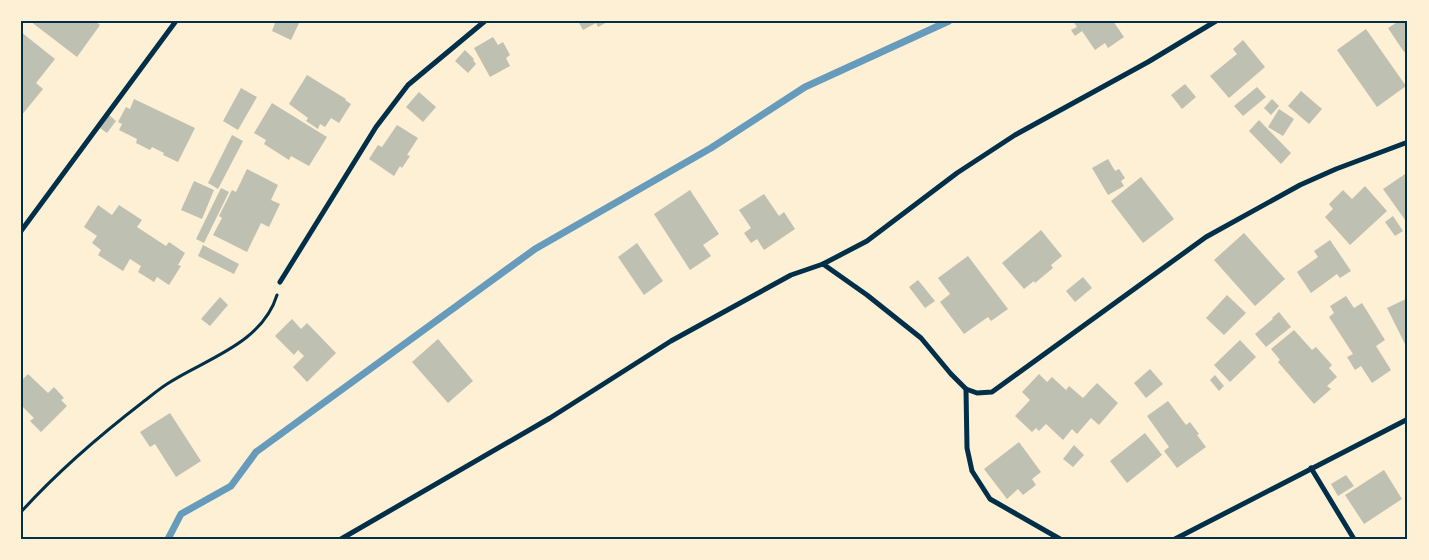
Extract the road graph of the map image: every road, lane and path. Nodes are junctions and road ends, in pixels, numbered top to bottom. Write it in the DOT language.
graph roads {
  1 [pos="176,21"];
  2 [pos="485,21"];
  3 [pos="1216,21"];
  4 [pos="1408,142"];
  5 [pos="21,231"];
  6 [pos="823,264"];
  7 [pos="280,282"];
  8 [pos="966,390"];
  9 [pos="1408,419"];
  10 [pos="1311,468"];
  11 [pos="21,512"];
  12 [pos="341,539"];
  13 [pos="1060,539"];
  14 [pos="1175,539"];
  15 [pos="1354,539"];
  1 -- 5 [label="street"];
  2 -- 7 [label="street"];
  3 -- 6 [label="street"];
  4 -- 8 [label="street"];
  6 -- 8 [label="street"];
  6 -- 12 [label="street"];
  7 -- 11 [label="path"];
  8 -- 13 [label="street"];
  9 -- 10 [label="street"];
  10 -- 14 [label="street"];
  10 -- 15 [label="street"];
}
